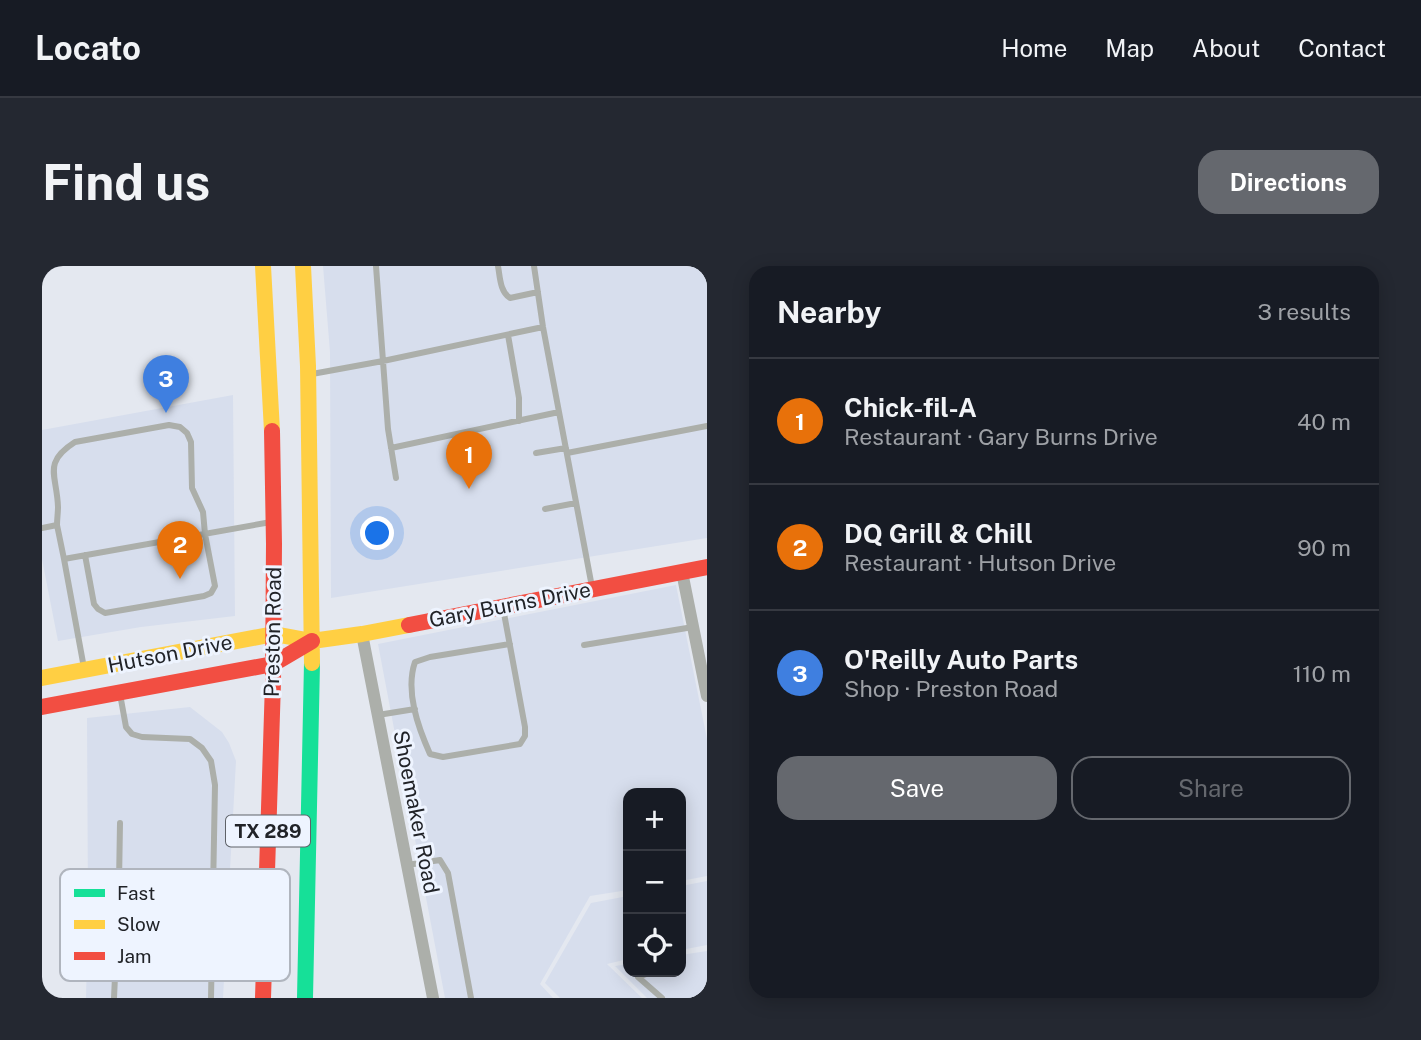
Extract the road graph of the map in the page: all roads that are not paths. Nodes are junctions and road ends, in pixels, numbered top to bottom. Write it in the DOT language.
graph roads {
  1 [pos="263,266"];
  2 [pos="303,266"];
  3 [pos="376,266"];
  4 [pos="498,266"];
  5 [pos="534,266"];
  6 [pos="538,292"];
  7 [pos="543,327"];
  8 [pos="508,335"];
  9 [pos="383,361"];
  10 [pos="309,375"];
  11 [pos="559,412"];
  12 [pos="519,421"];
  13 [pos="707,426"];
  14 [pos="391,448"];
  15 [pos="566,450"];
  16 [pos="536,453"];
  17 [pos="396,478"];
  18 [pos="576,503"];
  19 [pos="545,509"];
  20 [pos="273,522"];
  21 [pos="57,525"];
  22 [pos="42,528"];
  23 [pos="205,534"];
  24 [pos="85,555"];
  25 [pos="64,559"];
  26 [pos="707,567"];
  27 [pos="682,572"];
  28 [pos="592,589"];
  29 [pos="503,606"];
  30 [pos="693,627"];
  31 [pos="274,634"];
  32 [pos="362,634"];
  33 [pos="312,641"];
  34 [pos="510,644"];
  35 [pos="584,645"];
  36 [pos="273,664"];
  37 [pos="84,670"];
  38 [pos="42,678"];
  39 [pos="120,692"];
  40 [pos="707,696"];
  41 [pos="42,707"];
  42 [pos="415,709"];
  43 [pos="378,715"];
  44 [pos="120,823"];
  45 [pos="407,865"];
  46 [pos="119,869"];
  47 [pos="214,869"];
  48 [pos="266,869"];
  49 [pos="638,977"];
  50 [pos="305,998"];
  51 [pos="433,998"];
  52 [pos="471,998"];
  53 [pos="662,998"];
  1 -- 20 [label="main road, Preston Road / TX 289"];
  2 -- 10 [label="main road, Preston Road / TX 289"];
  3 -- 9 [label="lane"];
  4 -- 6 [label="lane"];
  5 -- 6 [label="lane"];
  6 -- 7 [label="lane"];
  7 -- 8 [label="lane"];
  7 -- 11 [label="lane"];
  8 -- 9 [label="lane"];
  8 -- 12 [label="lane"];
  9 -- 10 [label="lane"];
  9 -- 14 [label="lane"];
  10 -- 33 [label="main road, Preston Road / TX 289"];
  11 -- 12 [label="lane"];
  11 -- 15 [label="lane"];
  12 -- 14 [label="lane"];
  13 -- 15 [label="lane"];
  14 -- 17 [label="lane"];
  15 -- 16 [label="lane"];
  15 -- 18 [label="lane"];
  18 -- 19 [label="lane"];
  18 -- 28 [label="lane"];
  20 -- 23 [label="lane"];
  20 -- 31 [label="main road, Preston Road / TX 289"];
  21 -- 22 [label="lane"];
  21 -- 23 [label="lane"];
  21 -- 25 [label="lane"];
  23 -- 24 [label="lane"];
  23 -- 24 [label="lane"];
  24 -- 25 [label="lane"];
  25 -- 37 [label="lane"];
  26 -- 27 [label="main road, Gary Burns Drive"];
  27 -- 28 [label="main road, Gary Burns Drive"];
  27 -- 30 [label="street"];
  28 -- 29 [label="main road, Gary Burns Drive"];
  29 -- 32 [label="main road, Gary Burns Drive"];
  29 -- 34 [label="lane"];
  30 -- 35 [label="lane"];
  30 -- 40 [label="street"];
  31 -- 33 [label="main road, Hutson Drive"];
  31 -- 36 [label="main road, Preston Road / TX 289"];
  31 -- 37 [label="main road, Hutson Drive"];
  32 -- 33 [label="main road, Gary Burns Drive"];
  32 -- 43 [label="street, Shoemaker Road"];
  33 -- 36 [label="main road, Hutson Drive"];
  33 -- 50 [label="main road, Preston Road / TX 289"];
  34 -- 42 [label="lane"];
  34 -- 42 [label="lane"];
  36 -- 39 [label="main road, Hutson Drive"];
  36 -- 48 [label="main road, Preston Road / TX 289"];
  37 -- 38 [label="main road, Hutson Drive"];
  39 -- 41 [label="main road, Hutson Drive"];
  39 -- 47 [label="lane"];
  42 -- 43 [label="lane"];
  43 -- 45 [label="street, Shoemaker Road"];
  44 -- 46 [label="lane"];
  45 -- 51 [label="street, Shoemaker Road"];
  45 -- 52 [label="lane"];
  49 -- 53 [label="lane"];
}
